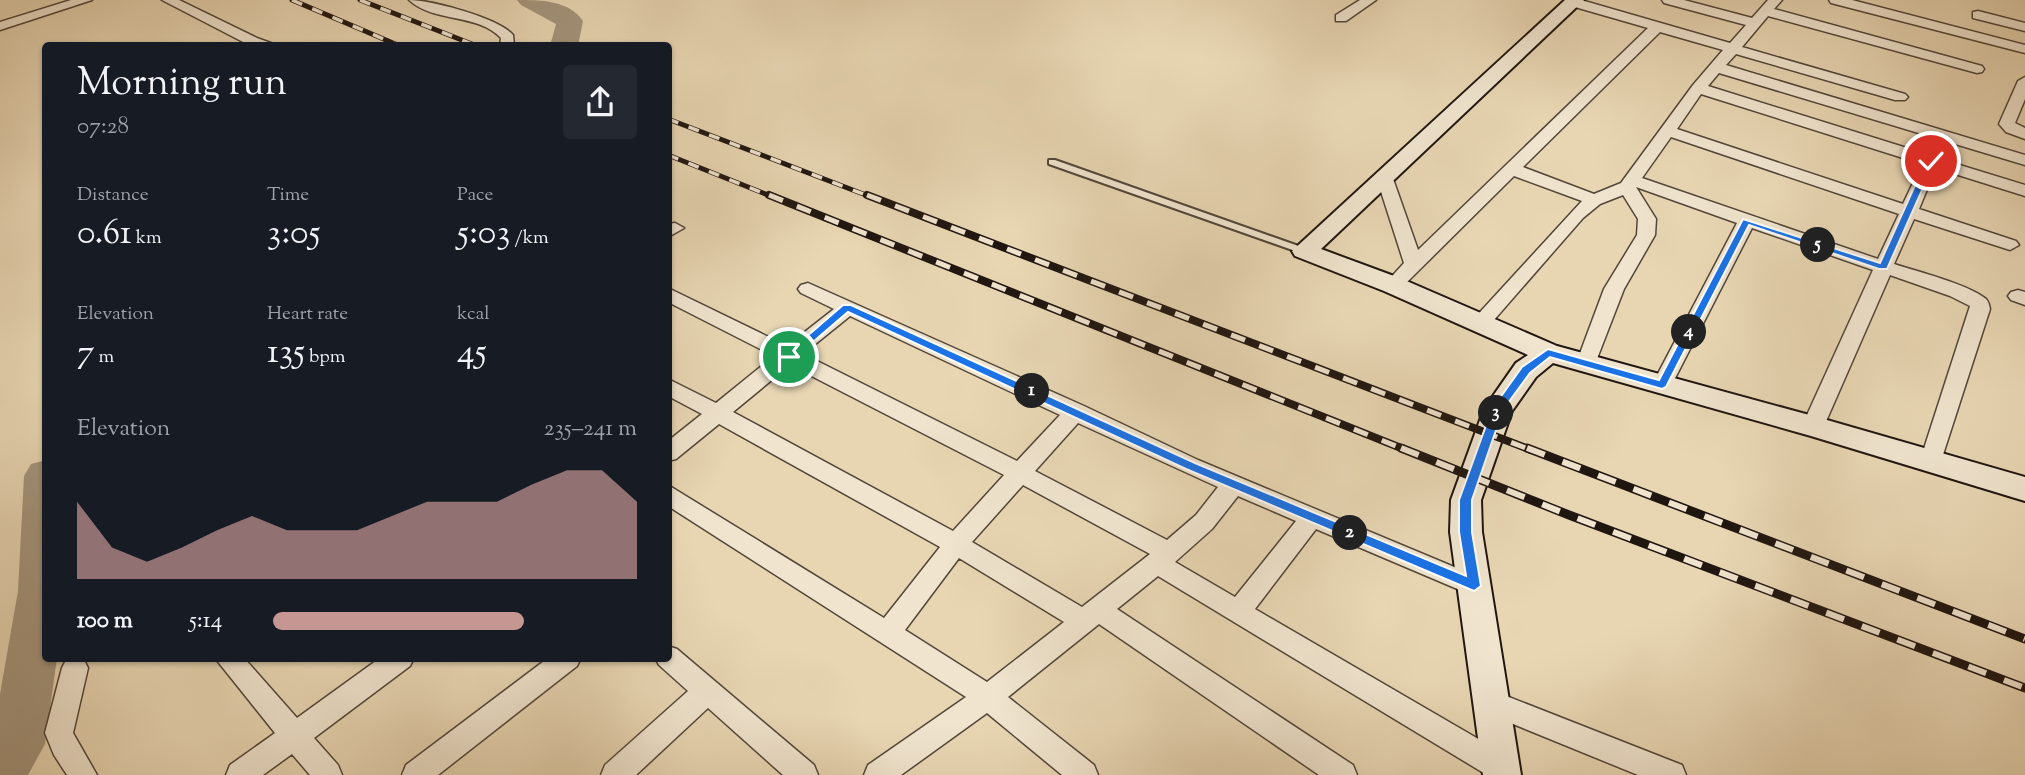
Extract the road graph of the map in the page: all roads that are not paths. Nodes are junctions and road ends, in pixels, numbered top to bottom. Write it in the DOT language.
graph roads {
  1 [pos="85,0"];
  2 [pos="169,0"];
  3 [pos="416,0"];
  4 [pos="1369,0"];
  5 [pos="1669,0"];
  6 [pos="1836,0"];
  7 [pos="1985,0"];
  8 [pos="1574,1"];
  9 [pos="1765,11"];
  10 [pos="1978,15"];
  11 [pos="1341,19"];
  12 [pos="0,26"];
  13 [pos="1657,27"];
  14 [pos="2025,27"];
  15 [pos="1969,35"];
  16 [pos="256,42"];
  17 [pos="508,42"];
  18 [pos="1733,48"];
  19 [pos="2025,49"];
  20 [pos="1716,67"];
  21 [pos="1977,69"];
  22 [pos="2024,87"];
  23 [pos="1698,88"];
  24 [pos="1900,97"];
  25 [pos="1667,131"];
  26 [pos="2025,134"];
  27 [pos="1942,135"];
  28 [pos="2025,160"];
  29 [pos="1931,161"];
  30 [pos="1052,162"];
  31 [pos="1512,169"];
  32 [pos="1384,176"];
  33 [pos="1629,184"];
  34 [pos="2025,191"];
  35 [pos="1594,200"];
  36 [pos="1908,212"];
  37 [pos="1747,221"];
  38 [pos="2010,245"];
  39 [pos="1304,251"];
  40 [pos="1414,264"];
  41 [pos="1883,267"];
  42 [pos="1393,285"];
  43 [pos="808,289"];
  44 [pos="672,296"];
  45 [pos="847,308"];
  46 [pos="1480,323"];
  47 [pos="1548,353"];
  48 [pos="789,357"];
  49 [pos="1586,364"];
  50 [pos="1662,385"];
  51 [pos="672,388"];
  52 [pos="1076,411"];
  53 [pos="718,414"];
  54 [pos="1813,426"];
  55 [pos="672,450"];
  56 [pos="1931,461"];
  57 [pos="1020,473"];
  58 [pos="1234,484"];
  59 [pos="2025,489"];
  60 [pos="672,497"];
  61 [pos="1312,517"];
  62 [pos="956,544"];
  63 [pos="1162,558"];
  64 [pos="1474,586"];
  65 [pos="1238,612"];
  66 [pos="1091,615"];
  67 [pos="887,634"];
  68 [pos="672,660"];
  69 [pos="231,662"];
  70 [pos="395,662"];
  71 [pos="563,662"];
  72 [pos="75,668"];
  73 [pos="708,691"];
  74 [pos="988,698"];
  75 [pos="1491,702"];
  76 [pos="295,735"];
  77 [pos="1502,772"];
  78 [pos="83,775"];
  79 [pos="240,775"];
  80 [pos="328,775"];
  81 [pos="416,775"];
  82 [pos="615,775"];
  83 [pos="804,775"];
  84 [pos="878,775"];
  85 [pos="1084,775"];
  86 [pos="1343,775"];
  87 [pos="1671,775"];
  1 -- 12 [label="street"];
  2 -- 16 [label="street"];
  3 -- 17 [label="street"];
  4 -- 11 [label="street"];
  5 -- 9 [label="street"];
  6 -- 15 [label="street"];
  7 -- 10 [label="street"];
  8 -- 13 [label="street"];
  8 -- 32 [label="street"];
  9 -- 18 [label="street"];
  9 -- 21 [label="street"];
  10 -- 14 [label="street"];
  10 -- 15 [label="street"];
  13 -- 18 [label="street"];
  13 -- 31 [label="street"];
  15 -- 19 [label="street"];
  18 -- 20 [label="street"];
  18 -- 24 [label="street"];
  20 -- 23 [label="street"];
  20 -- 27 [label="street"];
  22 -- 26 [label="street"];
  23 -- 25 [label="street"];
  23 -- 29 [label="street"];
  25 -- 33 [label="street"];
  25 -- 36 [label="street"];
  27 -- 28 [label="street"];
  27 -- 29 [label="street"];
  29 -- 34 [label="street"];
  29 -- 36 [label="street"];
  30 -- 39 [label="lane"];
  31 -- 35 [label="street"];
  31 -- 40 [label="street"];
  32 -- 39 [label="street"];
  32 -- 40 [label="street"];
  33 -- 35 [label="street"];
  33 -- 37 [label="street"];
  33 -- 49 [label="street"];
  35 -- 46 [label="street"];
  36 -- 38 [label="street"];
  36 -- 41 [label="street"];
  37 -- 41 [label="street"];
  37 -- 50 [label="street"];
  39 -- 42 [label="street"];
  40 -- 42 [label="street"];
  41 -- 54 [label="street"];
  41 -- 56 [label="street"];
  42 -- 46 [label="street"];
  43 -- 45 [label="street"];
  44 -- 48 [label="street"];
  45 -- 48 [label="street"];
  45 -- 52 [label="street"];
  46 -- 47 [label="street"];
  47 -- 49 [label="street"];
  47 -- 64 [label="street"];
  48 -- 53 [label="street"];
  48 -- 57 [label="street"];
  49 -- 50 [label="street"];
  50 -- 54 [label="street"];
  51 -- 53 [label="street"];
  52 -- 57 [label="street"];
  52 -- 58 [label="street"];
  53 -- 55 [label="street"];
  53 -- 62 [label="street"];
  54 -- 56 [label="street"];
  56 -- 59 [label="street"];
  57 -- 62 [label="street"];
  57 -- 63 [label="street"];
  58 -- 61 [label="street"];
  58 -- 63 [label="street"];
  60 -- 67 [label="street"];
  61 -- 64 [label="street"];
  61 -- 65 [label="street"];
  62 -- 66 [label="street"];
  62 -- 67 [label="street"];
  63 -- 65 [label="street"];
  63 -- 66 [label="street"];
  64 -- 75 [label="street"];
  65 -- 77 [label="street"];
  66 -- 74 [label="street"];
  66 -- 86 [label="street"];
  67 -- 74 [label="street"];
  68 -- 73 [label="street"];
  69 -- 76 [label="street"];
  70 -- 76 [label="street"];
  71 -- 81 [label="street"];
  72 -- 78 [label="street"];
  73 -- 82 [label="street"];
  73 -- 83 [label="street"];
  74 -- 84 [label="street"];
  74 -- 85 [label="street"];
  75 -- 77 [label="street"];
  75 -- 87 [label="street"];
  76 -- 79 [label="street"];
  76 -- 80 [label="street"];
}
